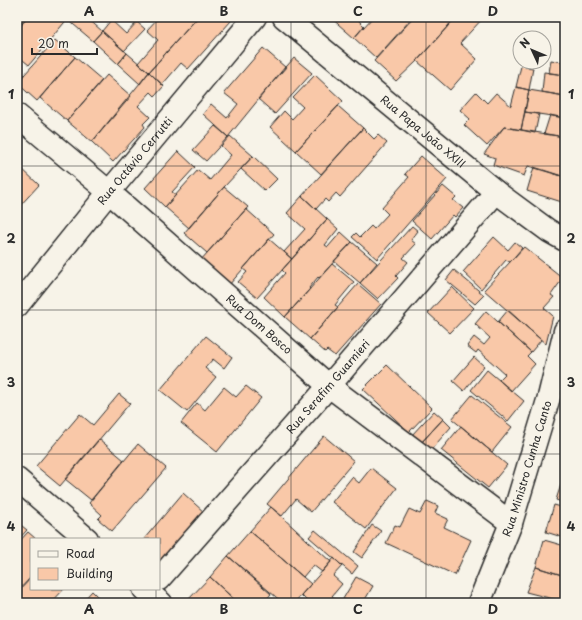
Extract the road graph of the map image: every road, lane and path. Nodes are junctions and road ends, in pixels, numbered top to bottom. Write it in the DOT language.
graph roads {
  1 [pos="255,17"];
  2 [pos="284,17"];
  3 [pos="17,115"];
  4 [pos="109,192"];
  5 [pos="496,192"];
  6 [pos="565,240"];
  7 [pos="17,306"];
  8 [pos="565,332"];
  9 [pos="329,386"];
  10 [pos="17,479"];
  11 [pos="511,523"];
  12 [pos="86,538"];
  13 [pos="160,581"];
  14 [pos="479,603"];
  1 -- 4 [label="street, Rua Octávio Cerrutti"];
  2 -- 5 [label="street, Rua Papa João XXIII"];
  3 -- 4 [label="street, Rua Dom Bosco"];
  4 -- 7 [label="street, Rua Octávio Cerrutti"];
  4 -- 9 [label="street, Rua Dom Bosco"];
  5 -- 6 [label="street, Rua Papa João XXIII"];
  5 -- 9 [label="street, Rua Serafim Guarnieri"];
  8 -- 11 [label="street, Rua Ministro Cunha Canto"];
  9 -- 11 [label="street, Rua Dom Bosco"];
  9 -- 13 [label="street, Rua Serafim Guarnieri"];
  10 -- 12 [label="street"];
  11 -- 14 [label="street, Rua Ministro Cunha Canto"];
}
